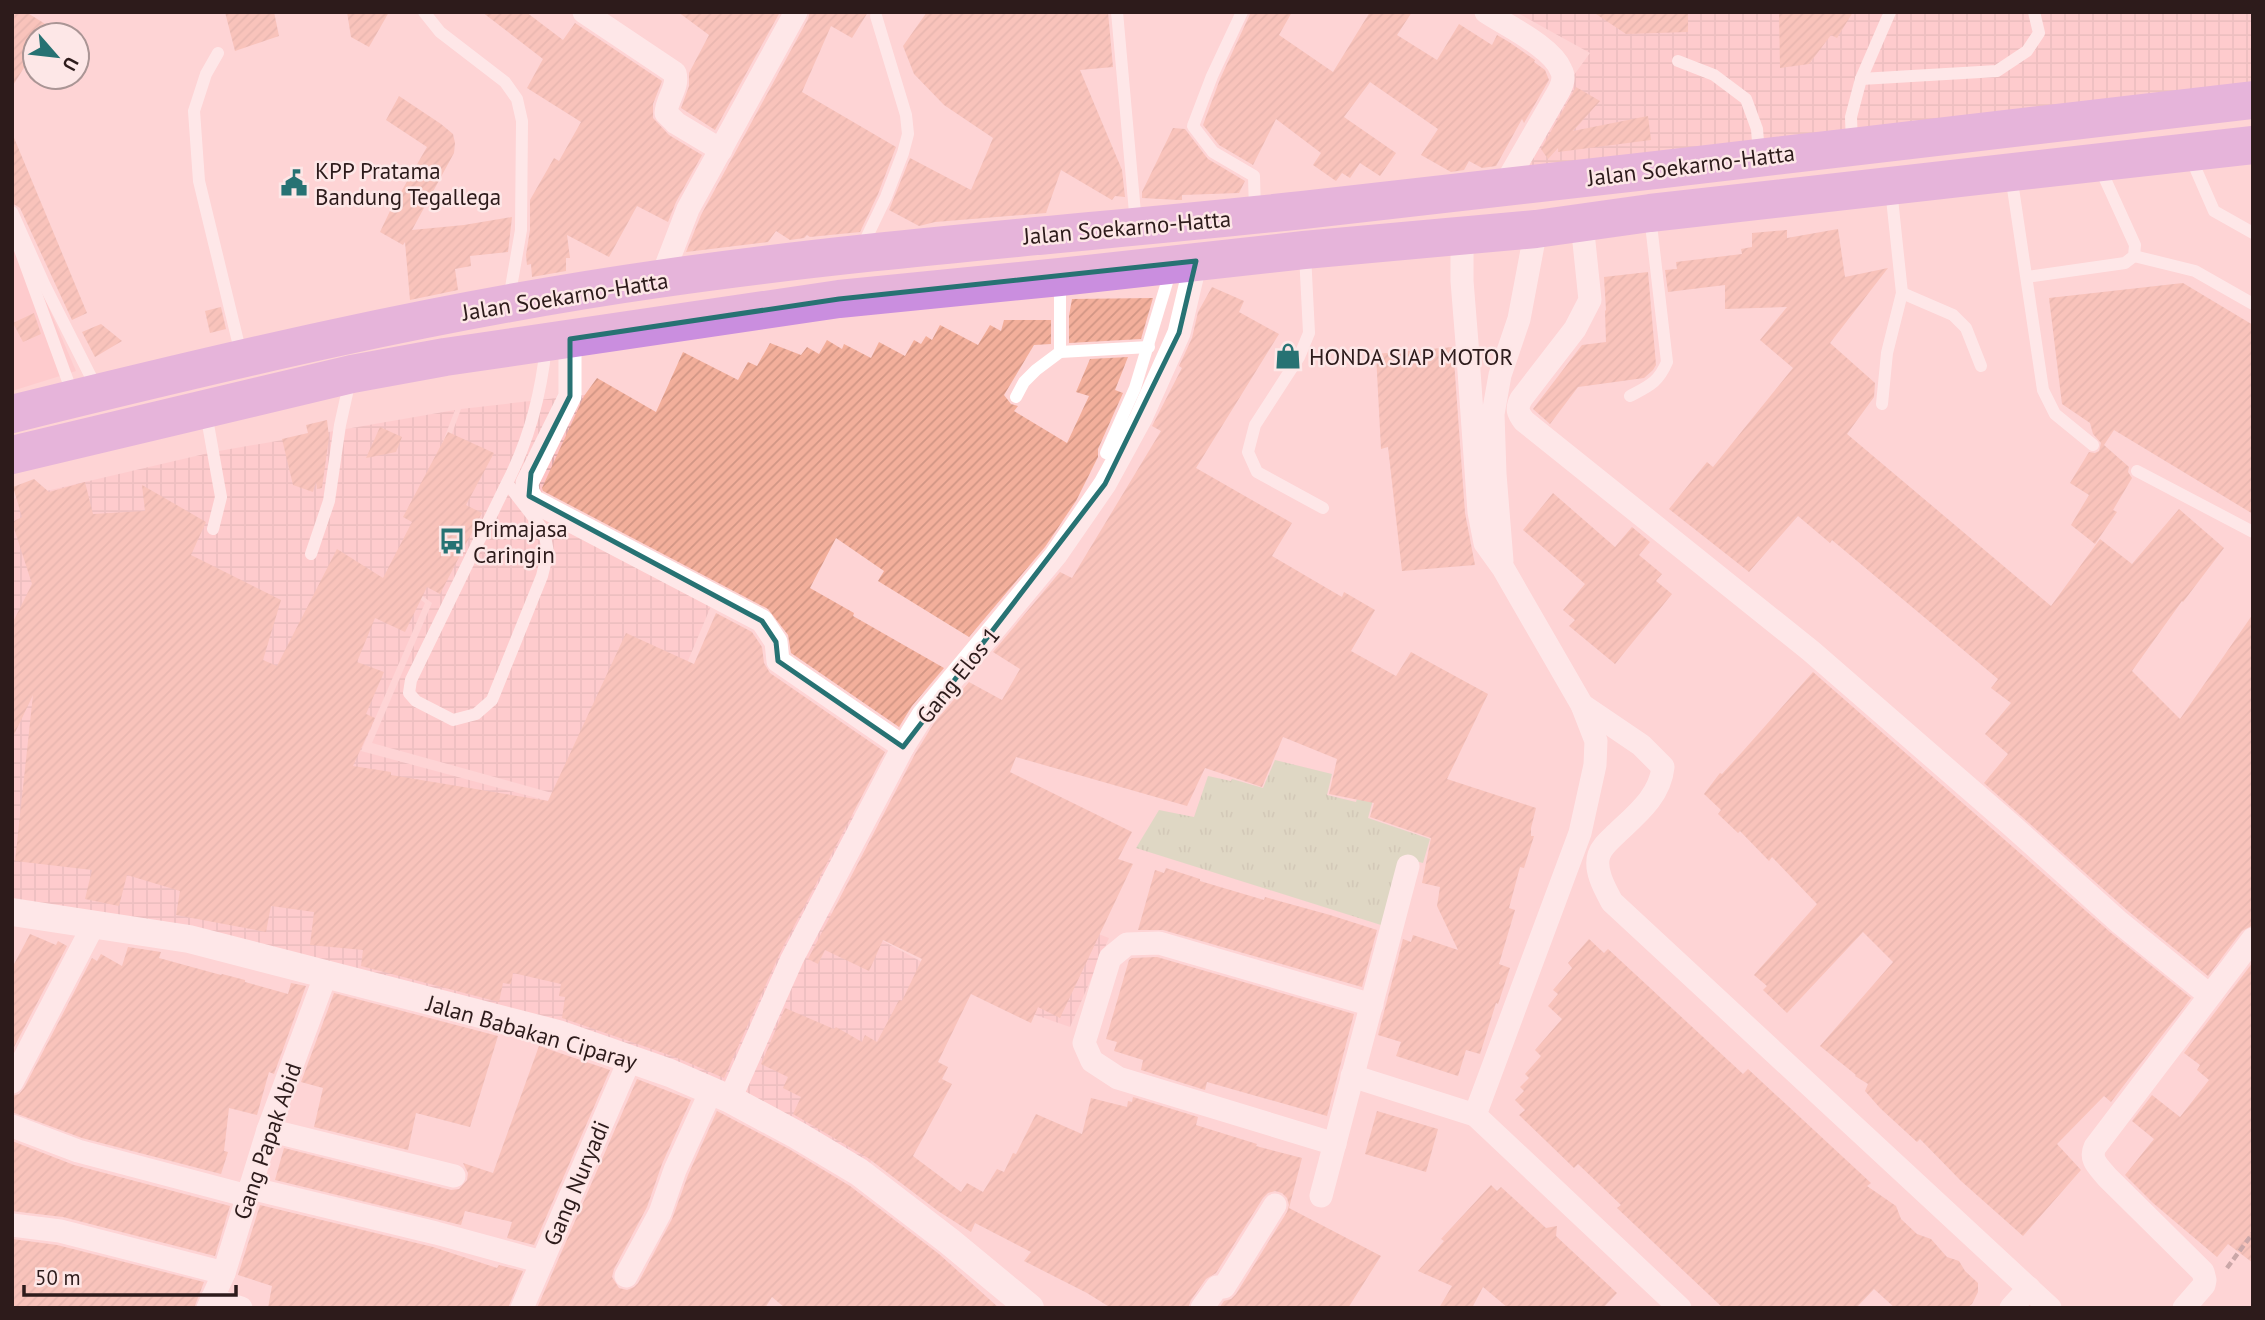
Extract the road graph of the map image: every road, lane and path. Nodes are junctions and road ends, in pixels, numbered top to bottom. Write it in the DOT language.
graph roads {
  1 [pos="424,12"];
  2 [pos="584,12"];
  3 [pos="796,12"];
  4 [pos="1116,12"];
  5 [pos="1242,12"];
  6 [pos="1486,12"];
  7 [pos="1890,12"];
  8 [pos="2034,12"];
  9 [pos="876,16"];
  10 [pos="218,53"];
  11 [pos="1678,61"];
  12 [pos="1861,79"];
  13 [pos="2253,100"];
  14 [pos="2144,112"];
  15 [pos="1852,145"];
  16 [pos="2253,145"];
  17 [pos="721,150"];
  18 [pos="2188,152"];
  19 [pos="2150,156"];
  20 [pos="1759,157"];
  21 [pos="2097,162"];
  22 [pos="2011,172"];
  23 [pos="1891,185"];
  24 [pos="1503,188"];
  25 [pos="12,212"];
  26 [pos="1650,213"];
  27 [pos="1255,215"];
  28 [pos="1582,223"];
  29 [pos="1136,226"];
  30 [pos="1536,229"];
  31 [pos="2253,233"];
  32 [pos="12,235"];
  33 [pos="1462,237"];
  34 [pos="1304,250"];
  35 [pos="858,255"];
  36 [pos="2134,256"];
  37 [pos="1184,262"];
  38 [pos="1060,277"];
  39 [pos="2027,277"];
  40 [pos="661,279"];
  41 [pos="1902,293"];
  42 [pos="508,303"];
  43 [pos="2253,304"];
  44 [pos="558,340"];
  45 [pos="1149,347"];
  46 [pos="1060,352"];
  47 [pos="242,357"];
  48 [pos="1981,366"];
  49 [pos="352,374"];
  50 [pos="87,396"];
  51 [pos="1630,396"];
  52 [pos="1016,397"];
  53 [pos="1882,404"];
  54 [pos="205,409"];
  55 [pos="12,414"];
  56 [pos="2093,445"];
  57 [pos="1106,453"];
  58 [pos="12,456"];
  59 [pos="2137,471"];
  60 [pos="507,483"];
  61 [pos="1323,508"];
  62 [pos="213,528"];
  63 [pos="2253,532"];
  64 [pos="311,554"];
  65 [pos="1503,568"];
  66 [pos="1582,705"];
  67 [pos="903,747"];
  68 [pos="1408,866"];
  69 [pos="12,912"];
  70 [pos="94,924"];
  71 [pos="2253,939"];
  72 [pos="326,974"];
  73 [pos="2209,995"];
  74 [pos="1372,1005"];
  75 [pos="630,1059"];
  76 [pos="1352,1076"];
  77 [pos="12,1082"];
  78 [pos="721,1095"];
  79 [pos="1475,1115"];
  80 [pos="12,1126"];
  81 [pos="268,1130"];
  82 [pos="1335,1144"];
  83 [pos="454,1176"];
  84 [pos="249,1192"];
  85 [pos="1321,1196"];
  86 [pos="1275,1205"];
  87 [pos="12,1225"];
  88 [pos="2253,1233"];
  89 [pos="542,1262"];
  90 [pos="224,1273"];
  91 [pos="626,1276"];
  92 [pos="2205,1280"];
  93 [pos="2029,1288"];
  94 [pos="210,1303"];
  95 [pos="241,1308"];
  96 [pos="522,1308"];
  97 [pos="1030,1308"];
  98 [pos="1202,1308"];
  99 [pos="1680,1308"];
  100 [pos="2011,1308"];
  101 [pos="2050,1308"];
  102 [pos="2184,1308"];
  1 -- 42 [label="lane"];
  2 -- 17 [label="street"];
  3 -- 17 [label="street"];
  4 -- 29 [label="lane"];
  5 -- 27 [label="lane"];
  6 -- 24 [label="street"];
  7 -- 12 [label="lane"];
  8 -- 12 [label="lane"];
  9 -- 35 [label="lane"];
  10 -- 47 [label="lane"];
  11 -- 20 [label="lane"];
  12 -- 15 [label="lane"];
  13 -- 14 [label="highway, Jalan Soekarno-Hatta"];
  14 -- 15 [label="highway, Jalan Soekarno-Hatta"];
  14 -- 19 [label="highway"];
  15 -- 20 [label="highway, Jalan Soekarno-Hatta"];
  16 -- 18 [label="highway, Jalan Soekarno-Hatta"];
  17 -- 40 [label="street"];
  18 -- 19 [label="highway, Jalan Soekarno-Hatta"];
  18 -- 31 [label="lane"];
  19 -- 21 [label="highway, Jalan Soekarno-Hatta"];
  20 -- 24 [label="highway, Jalan Soekarno-Hatta"];
  21 -- 22 [label="highway, Jalan Soekarno-Hatta"];
  21 -- 36 [label="lane"];
  22 -- 23 [label="highway, Jalan Soekarno-Hatta"];
  22 -- 39 [label="lane"];
  23 -- 26 [label="highway, Jalan Soekarno-Hatta"];
  23 -- 41 [label="lane"];
  24 -- 27 [label="highway, Jalan Soekarno-Hatta"];
  25 -- 50 [label="lane"];
  26 -- 28 [label="highway, Jalan Soekarno-Hatta"];
  26 -- 51 [label="lane"];
  27 -- 29 [label="highway, Jalan Soekarno-Hatta"];
  28 -- 30 [label="highway, Jalan Soekarno-Hatta"];
  28 -- 73 [label="street"];
  29 -- 35 [label="highway, Jalan Soekarno-Hatta"];
  30 -- 33 [label="highway, Jalan Soekarno-Hatta"];
  30 -- 65 [label="street"];
  32 -- 50 [label="lane"];
  33 -- 34 [label="highway, Jalan Soekarno-Hatta"];
  33 -- 65 [label="street"];
  34 -- 37 [label="highway, Jalan Soekarno-Hatta"];
  34 -- 61 [label="lane"];
  35 -- 40 [label="highway, Jalan Soekarno-Hatta"];
  36 -- 39 [label="lane"];
  36 -- 43 [label="lane"];
  37 -- 38 [label="highway, Jalan Soekarno-Hatta"];
  37 -- 45 [label="lane"];
  37 -- 67 [label="street, Gang Elos 1"];
  38 -- 44 [label="highway, Jalan Soekarno-Hatta"];
  38 -- 46 [label="lane"];
  39 -- 56 [label="lane"];
  40 -- 42 [label="highway, Jalan Soekarno-Hatta"];
  41 -- 48 [label="lane"];
  41 -- 53 [label="lane"];
  42 -- 47 [label="highway, Jalan Soekarno-Hatta"];
  44 -- 49 [label="highway, Jalan Soekarno-Hatta"];
  44 -- 60 [label="lane"];
  44 -- 67 [label="street"];
  45 -- 46 [label="lane"];
  45 -- 57 [label="lane"];
  46 -- 52 [label="lane"];
  47 -- 50 [label="highway, Jalan Soekarno-Hatta"];
  49 -- 54 [label="highway, Jalan Soekarno-Hatta"];
  49 -- 64 [label="lane"];
  50 -- 55 [label="highway, Jalan Soekarno-Hatta"];
  54 -- 58 [label="highway, Jalan Soekarno-Hatta"];
  54 -- 62 [label="lane"];
  59 -- 63 [label="lane"];
  60 -- 60 [label="lane"];
  65 -- 66 [label="street"];
  66 -- 79 [label="street"];
  66 -- 93 [label="street"];
  67 -- 78 [label="street, Gang Elos 1"];
  68 -- 74 [label="street"];
  69 -- 70 [label="street, Jalan Babakan Ciparay"];
  70 -- 72 [label="street, Jalan Babakan Ciparay"];
  70 -- 77 [label="street"];
  71 -- 73 [label="street"];
  72 -- 75 [label="street, Jalan Babakan Ciparay"];
  72 -- 81 [label="street, Gang Papak Abid"];
  73 -- 92 [label="street"];
  74 -- 76 [label="street"];
  74 -- 82 [label="street"];
  75 -- 78 [label="street, Jalan Babakan Ciparay"];
  75 -- 89 [label="street, Gang Nuryadi"];
  76 -- 79 [label="street"];
  76 -- 82 [label="street"];
  78 -- 91 [label="street, Gang Elos 1"];
  78 -- 97 [label="street, Jalan Babakan Ciparay"];
  79 -- 99 [label="street"];
  80 -- 84 [label="street"];
  81 -- 83 [label="street"];
  81 -- 84 [label="street, Gang Papak Abid"];
  82 -- 85 [label="street"];
  84 -- 89 [label="street"];
  84 -- 90 [label="street, Gang Papak Abid"];
  86 -- 98 [label="street"];
  87 -- 90 [label="street"];
  88 -- 92 [label="path"];
  89 -- 96 [label="street, Gang Nuryadi"];
  90 -- 94 [label="street, Gang Papak Abid"];
  92 -- 102 [label="street"];
  93 -- 100 [label="street"];
  93 -- 101 [label="street"];
  94 -- 95 [label="street"];
}
